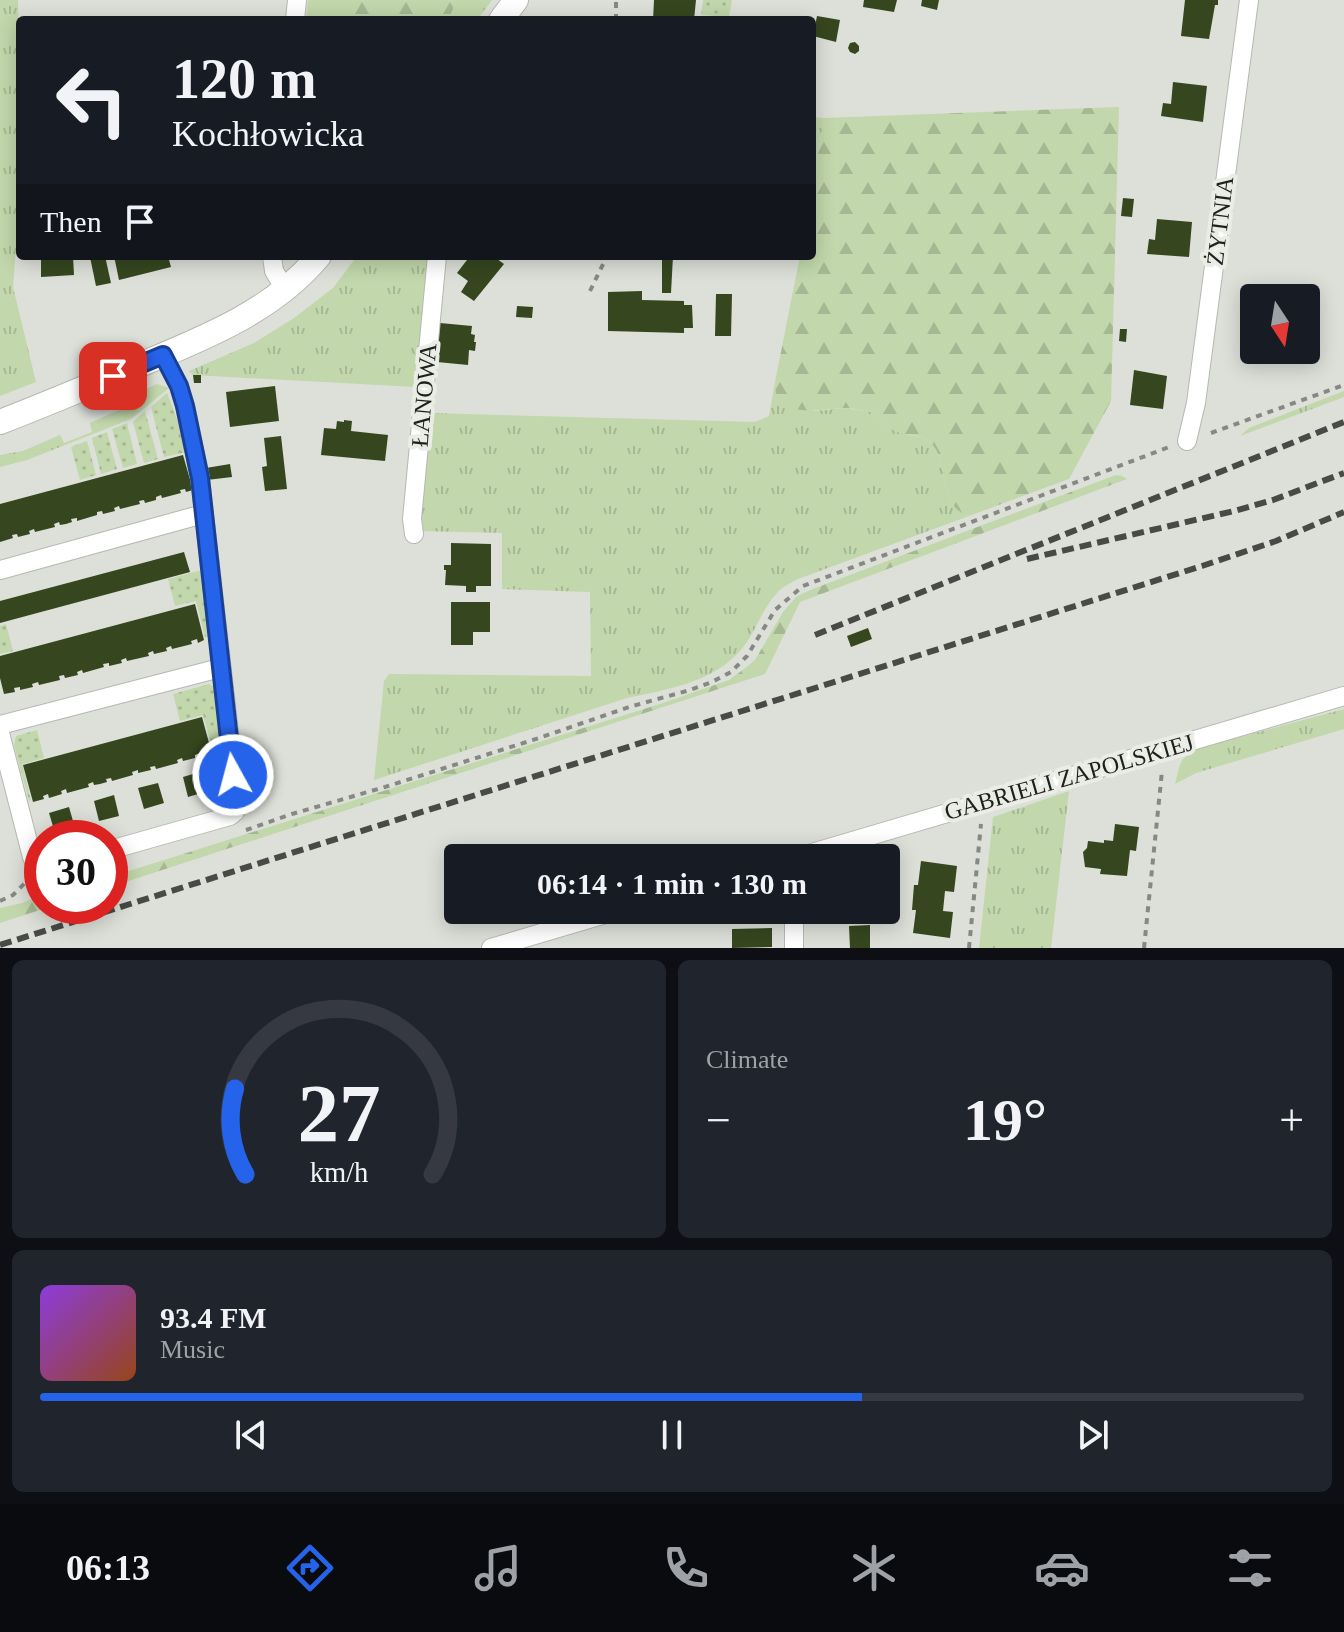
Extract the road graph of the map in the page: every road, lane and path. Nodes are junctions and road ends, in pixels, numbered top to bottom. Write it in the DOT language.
graph roads {
  1 [pos="1249,0"];
  2 [pos="273,260"];
  3 [pos="315,260"];
  4 [pos="437,260"];
  5 [pos="605,260"];
  6 [pos="285,289"];
  7 [pos="590,291"];
  8 [pos="163,355"];
  9 [pos="1344,385"];
  10 [pos="0,422"];
  11 [pos="1187,441"];
  12 [pos="203,514"];
  13 [pos="414,534"];
  14 [pos="0,570"];
  15 [pos="220,668"];
  16 [pos="1344,696"];
  17 [pos="0,725"];
  18 [pos="0,733"];
  19 [pos="1165,749"];
  20 [pos="983,802"];
  21 [pos="26,820"];
  22 [pos="237,833"];
  23 [pos="842,844"];
  24 [pos="128,845"];
  25 [pos="24,885"];
  26 [pos="0,901"];
  27 [pos="572,924"];
  28 [pos="794,924"];
  29 [pos="491,948"];
  30 [pos="794,948"];
  31 [pos="969,948"];
  32 [pos="1144,948"];
  1 -- 11 [label="street, ŻYTNIA"];
  2 -- 6 [label="street"];
  3 -- 6 [label="street"];
  4 -- 13 [label="street, ŁANOWA"];
  5 -- 7 [label="path"];
  6 -- 8 [label="street"];
  8 -- 10 [label="street"];
  8 -- 12 [label="street"];
  9 -- 11 [label="path"];
  11 -- 22 [label="path"];
  12 -- 14 [label="street"];
  12 -- 15 [label="street"];
  15 -- 17 [label="street"];
  15 -- 24 [label="street"];
  16 -- 19 [label="street, GABRIELI ZAPOLSKIEJ"];
  18 -- 21 [label="street"];
  19 -- 20 [label="street, GABRIELI ZAPOLSKIEJ"];
  19 -- 32 [label="path"];
  20 -- 23 [label="street, GABRIELI ZAPOLSKIEJ"];
  20 -- 31 [label="path"];
  25 -- 26 [label="path"];
  27 -- 29 [label="street"];
  28 -- 30 [label="street"];
}
